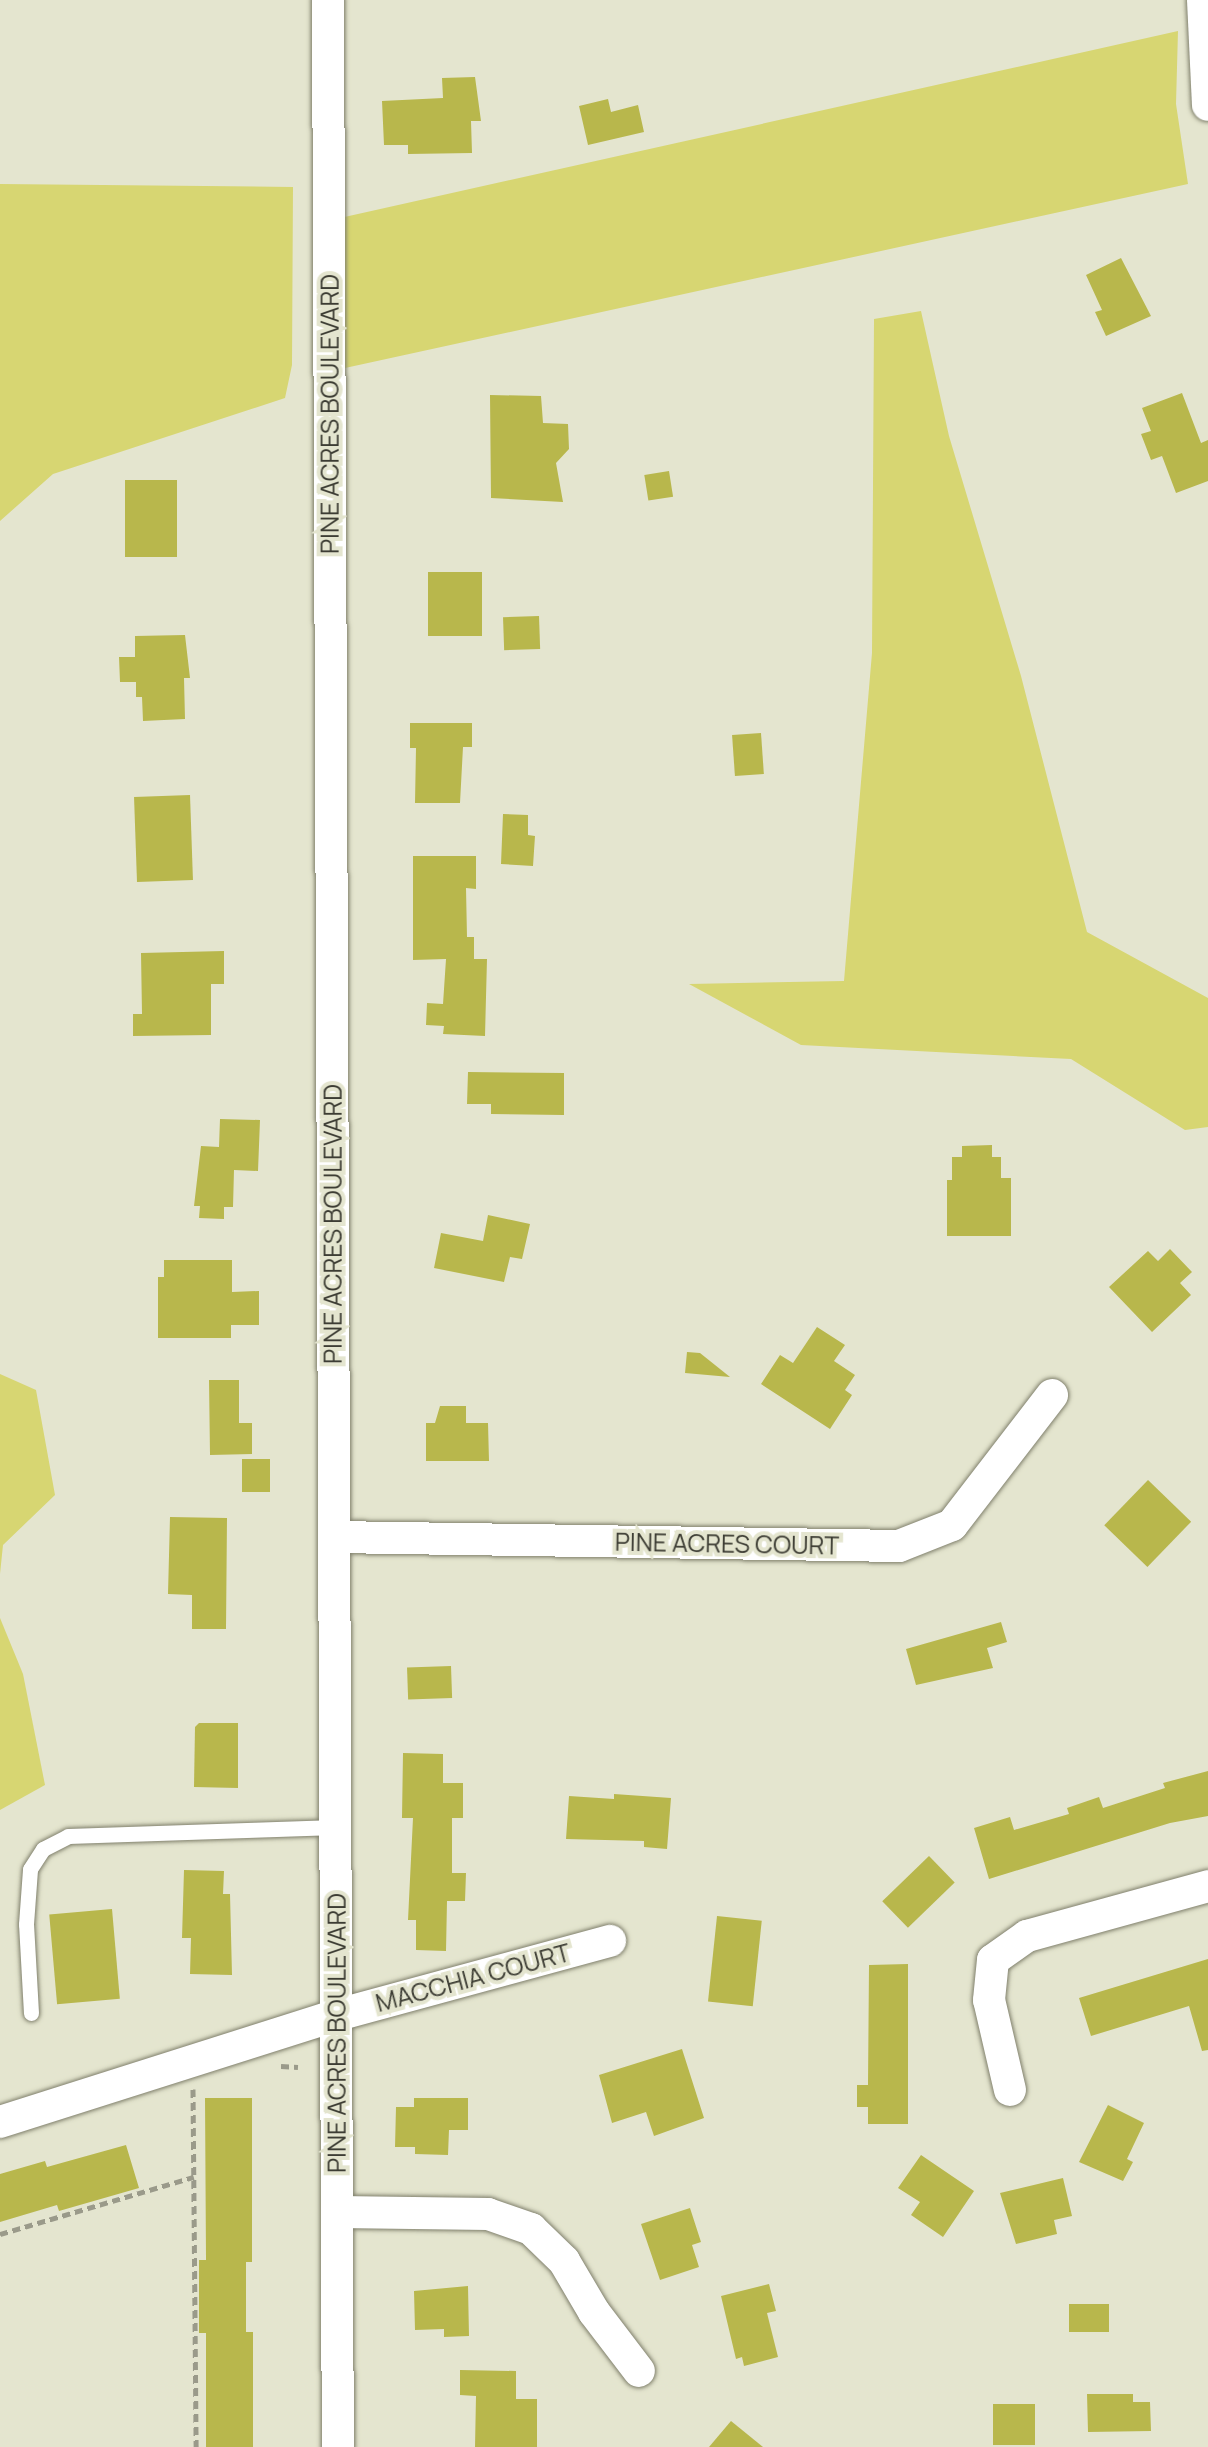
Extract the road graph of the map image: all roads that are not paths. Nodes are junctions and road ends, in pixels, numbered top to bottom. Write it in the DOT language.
graph roads {
  1 [pos="328,0"];
  2 [pos="1203,0"];
  3 [pos="1208,105"];
  4 [pos="1052,1395"];
  5 [pos="334,1537"];
  6 [pos="336,1827"];
  7 [pos="1208,1886"];
  8 [pos="610,1941"];
  9 [pos="31,2013"];
  10 [pos="337,2015"];
  11 [pos="1010,2090"];
  12 [pos="0,2122"];
  13 [pos="338,2212"];
  14 [pos="639,2371"];
  15 [pos="338,2447"];
  1 -- 5 [label="street, PINE ACRES BOULEVARD"];
  2 -- 3 [label="street"];
  4 -- 5 [label="street, PINE ACRES COURT"];
  5 -- 6 [label="street, PINE ACRES BOULEVARD"];
  6 -- 9 [label="lane"];
  6 -- 10 [label="street, PINE ACRES BOULEVARD"];
  7 -- 11 [label="street"];
  8 -- 10 [label="street, MACCHIA COURT"];
  10 -- 12 [label="street, MACCHIA COURT"];
  10 -- 13 [label="street, PINE ACRES BOULEVARD"];
  13 -- 14 [label="street"];
  13 -- 15 [label="street, PINE ACRES BOULEVARD"];
}
